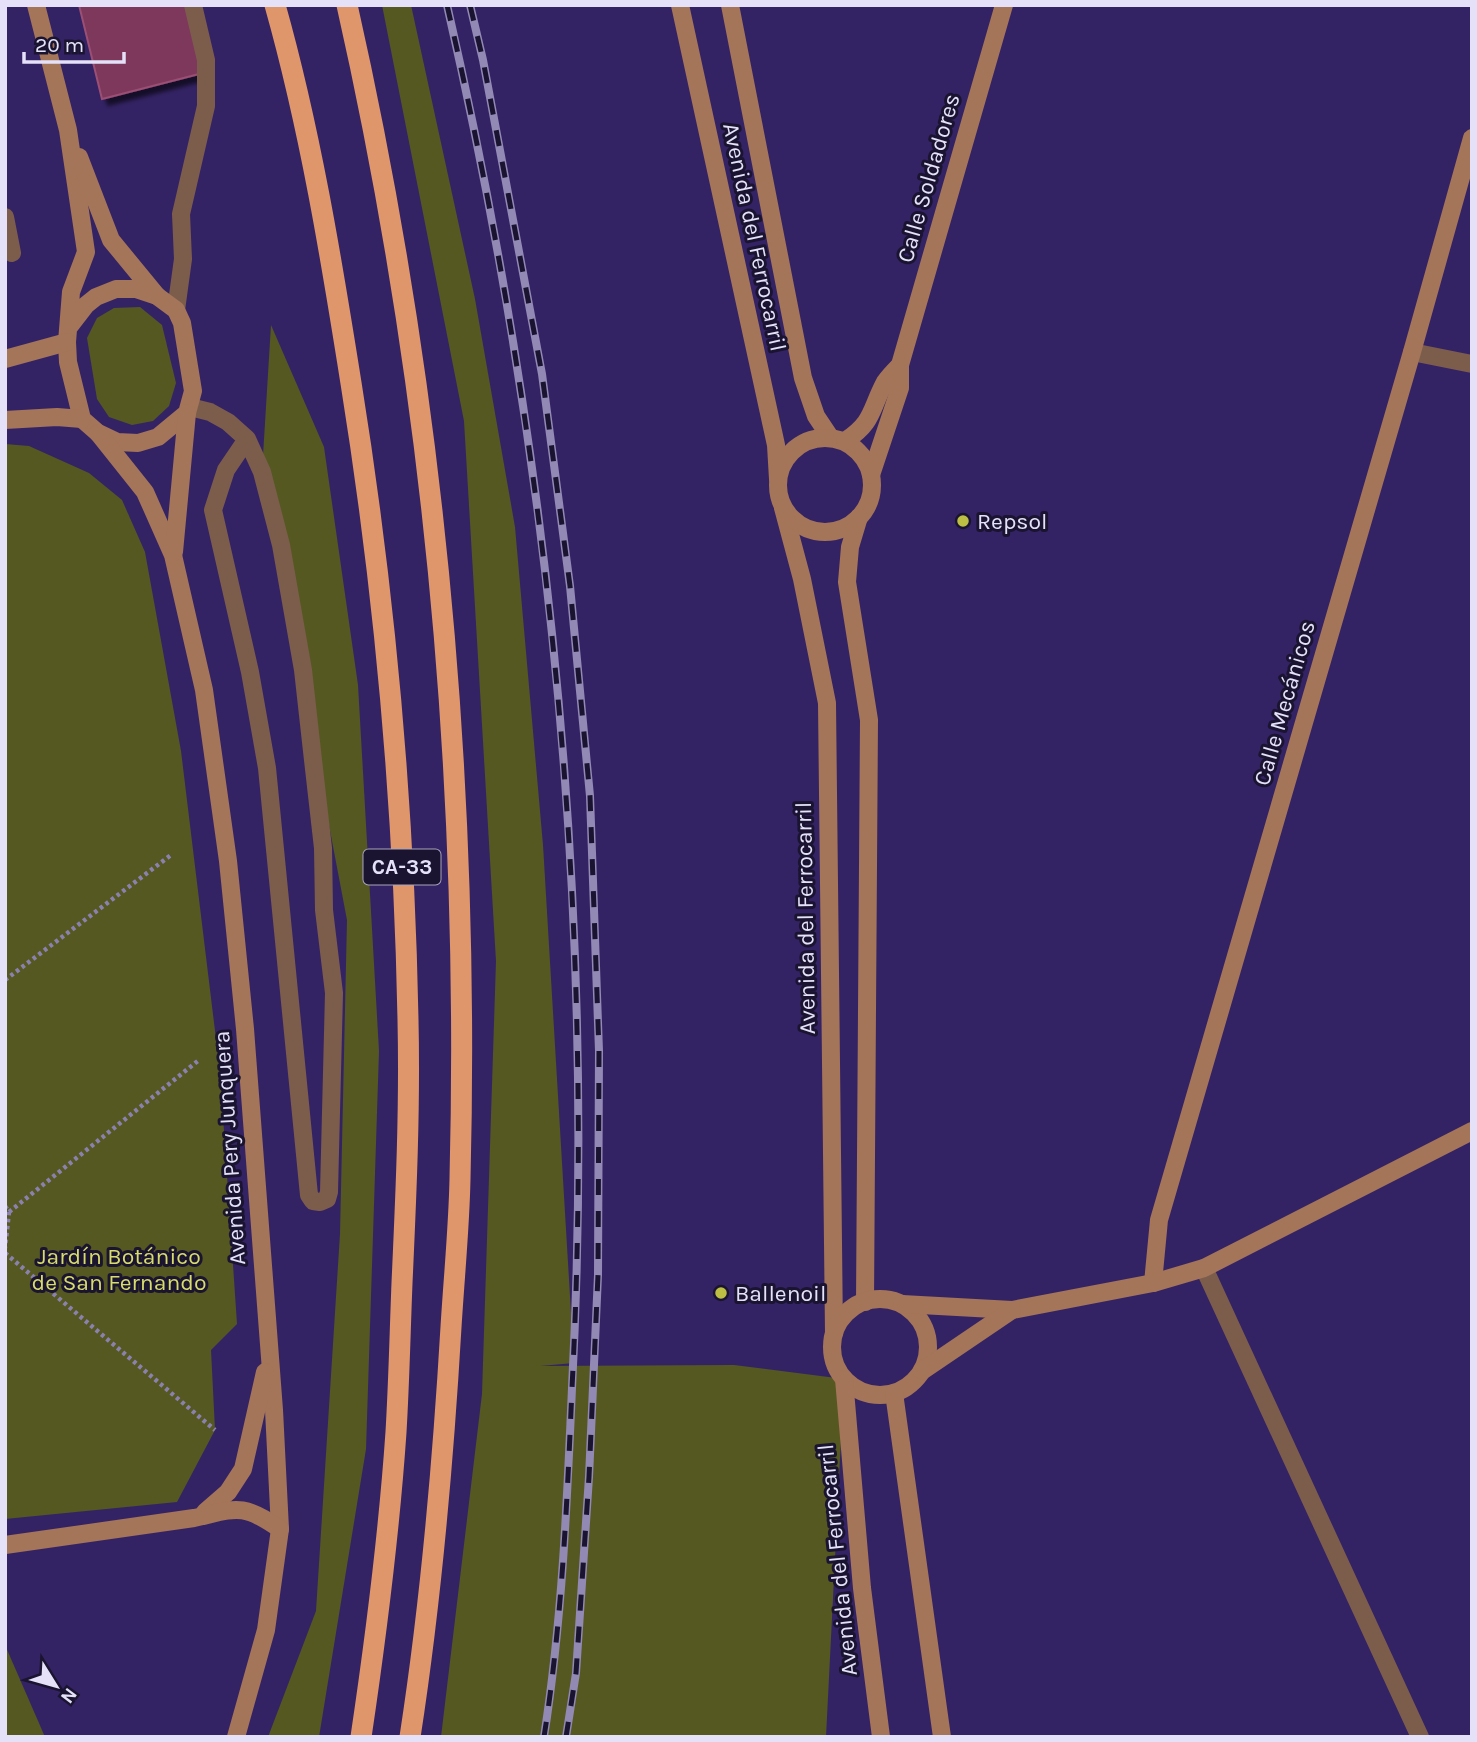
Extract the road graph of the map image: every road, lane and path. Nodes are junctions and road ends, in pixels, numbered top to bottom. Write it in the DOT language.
graph roads {
  1 [pos="36,5"];
  2 [pos="193,5"];
  3 [pos="275,5"];
  4 [pos="347,5"];
  5 [pos="680,5"];
  6 [pos="730,5"];
  7 [pos="1004,5"];
  8 [pos="68,130"];
  9 [pos="1472,138"];
  10 [pos="5,217"];
  11 [pos="12,253"];
  12 [pos="157,296"];
  13 [pos="176,310"];
  14 [pos="68,335"];
  15 [pos="1412,352"];
  16 [pos="5,359"];
  17 [pos="1472,364"];
  18 [pos="900,365"];
  19 [pos="188,410"];
  20 [pos="82,419"];
  21 [pos="5,420"];
  22 [pos="98,433"];
  23 [pos="247,439"];
  24 [pos="837,439"];
  25 [pos="871,475"];
  26 [pos="778,479"];
  27 [pos="783,508"];
  28 [pos="859,517"];
  29 [pos="173,555"];
  30 [pos="171,855"];
  31 [pos="5,980"];
  32 [pos="200,1060"];
  33 [pos="1472,1131"];
  34 [pos="5,1206"];
  35 [pos="9,1212"];
  36 [pos="5,1250"];
  37 [pos="1204,1268"];
  38 [pos="1153,1283"];
  39 [pos="866,1301"];
  40 [pos="902,1304"];
  41 [pos="1012,1310"];
  42 [pos="834,1333"];
  43 [pos="268,1356"];
  44 [pos="922,1371"];
  45 [pos="844,1379"];
  46 [pos="894,1393"];
  47 [pos="215,1430"];
  48 [pos="200,1517"];
  49 [pos="279,1528"];
  50 [pos="5,1545"];
  51 [pos="236,1737"];
  52 [pos="361,1737"];
  53 [pos="410,1737"];
  54 [pos="881,1737"];
  55 [pos="942,1737"];
  56 [pos="1420,1737"];
  1 -- 8 [label="street"];
  2 -- 13 [label="street"];
  3 -- 52 [label="highway, CA-33"];
  4 -- 53 [label="highway, CA-33"];
  5 -- 26 [label="street, Avenida del Ferrocarril"];
  6 -- 24 [label="street, Avenida del Ferrocarril"];
  7 -- 18 [label="street, Calle Soldadores"];
  8 -- 12 [label="street"];
  8 -- 14 [label="street"];
  9 -- 15 [label="street, Calle Mecánicos"];
  10 -- 11 [label="street"];
  12 -- 13 [label="street"];
  12 -- 14 [label="street"];
  13 -- 19 [label="street"];
  14 -- 16 [label="street"];
  14 -- 20 [label="street"];
  15 -- 17 [label="street"];
  15 -- 38 [label="street, Calle Mecánicos"];
  18 -- 24 [label="street, Calle Soldadores"];
  18 -- 25 [label="street, Calle Soldadores"];
  19 -- 22 [label="street"];
  19 -- 23 [label="street"];
  19 -- 29 [label="street"];
  20 -- 21 [label="street"];
  20 -- 22 [label="street"];
  22 -- 29 [label="street"];
  23 -- 23 [label="street"];
  24 -- 25 [label="street, Avenida del Ferrocarril"];
  24 -- 26 [label="street"];
  25 -- 28 [label="street"];
  26 -- 27 [label="street, Avenida del Ferrocarril"];
  27 -- 28 [label="street"];
  27 -- 42 [label="street, Avenida del Ferrocarril"];
  28 -- 39 [label="street"];
  29 -- 43 [label="street, Avenida Pery Junquera"];
  30 -- 31 [label="path"];
  32 -- 35 [label="path"];
  33 -- 37 [label="street"];
  34 -- 35 [label="path"];
  35 -- 36 [label="path"];
  36 -- 47 [label="path"];
  37 -- 38 [label="street"];
  37 -- 56 [label="street"];
  38 -- 41 [label="street"];
  39 -- 40 [label="street"];
  39 -- 42 [label="street"];
  40 -- 41 [label="street"];
  40 -- 44 [label="street"];
  41 -- 44 [label="street"];
  42 -- 45 [label="street"];
  43 -- 48 [label="street"];
  43 -- 49 [label="street, Avenida Pery Junquera"];
  44 -- 46 [label="street"];
  45 -- 46 [label="street"];
  45 -- 54 [label="street, Avenida del Ferrocarril"];
  46 -- 55 [label="street"];
  48 -- 49 [label="street"];
  48 -- 50 [label="street"];
  49 -- 51 [label="street, Avenida Pery Junquera"];
}
